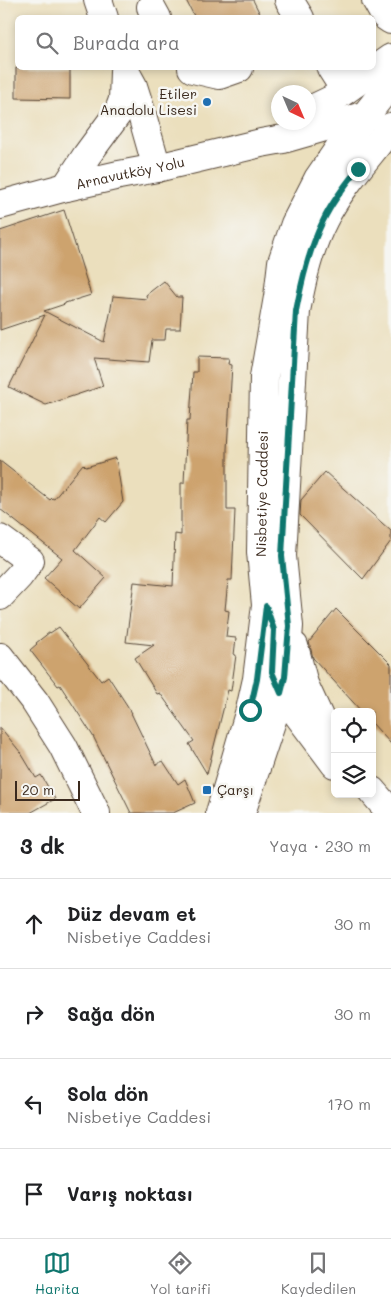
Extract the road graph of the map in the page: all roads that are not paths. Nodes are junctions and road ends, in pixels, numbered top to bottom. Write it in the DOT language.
graph roads {
  1 [pos="98,0"];
  2 [pos="289,0"];
  3 [pos="376,0"];
  4 [pos="103,15"];
  5 [pos="298,15"];
  6 [pos="391,21"];
  7 [pos="376,31"];
  8 [pos="124,70"];
  9 [pos="124,70"];
  10 [pos="198,70"];
  11 [pos="232,70"];
  12 [pos="389,76"];
  13 [pos="338,79"];
  14 [pos="316,108"];
  15 [pos="378,113"];
  16 [pos="316,124"];
  17 [pos="391,127"];
  18 [pos="276,130"];
  19 [pos="293,130"];
  20 [pos="157,168"];
  21 [pos="318,179"];
  22 [pos="66,187"];
  23 [pos="0,205"];
  24 [pos="0,539"];
  25 [pos="0,596"];
  26 [pos="266,606"];
  27 [pos="289,626"];
  28 [pos="0,657"];
  29 [pos="281,693"];
  30 [pos="305,724"];
  31 [pos="269,726"];
  32 [pos="331,741"];
  33 [pos="331,759"];
  34 [pos="376,796"];
  35 [pos="360,798"];
  36 [pos="96,813"];
  37 [pos="220,813"];
  38 [pos="241,813"];
  39 [pos="371,813"];
  40 [pos="391,813"];
  1 -- 4 [label="main road"];
  2 -- 5 [label="main road"];
  3 -- 6 [label="main road"];
  6 -- 7 [label="main road"];
  8 -- 20 [label="main road"];
  9 -- 22 [label="main road"];
  10 -- 11 [label="main road"];
  12 -- 13 [label="main road"];
  12 -- 15 [label="main road"];
  13 -- 14 [label="main road"];
  15 -- 16 [label="main road"];
  15 -- 21 [label="main road, Nisbetiye Caddesi"];
  17 -- 27 [label="main road, Nisbetiye Caddesi"];
  18 -- 20 [label="main road, Arnavutköy Yolu"];
  19 -- 21 [label="main road"];
  20 -- 22 [label="main road, Arnavutköy Yolu"];
  21 -- 26 [label="main road, Nisbetiye Caddesi"];
  22 -- 23 [label="main road, Arnavutköy Yolu"];
  24 -- 25 [label="main road"];
  26 -- 29 [label="main road"];
  26 -- 37 [label="main road, Nisbetiye Caddesi"];
  27 -- 29 [label="main road, Nisbetiye Caddesi"];
  27 -- 32 [label="main road"];
  28 -- 36 [label="main road"];
  29 -- 30 [label="main road"];
  29 -- 31 [label="main road, Nisbetiye Caddesi"];
  30 -- 31 [label="main road"];
  30 -- 33 [label="main road"];
  31 -- 38 [label="main road, Nisbetiye Caddesi"];
  34 -- 40 [label="main road"];
  35 -- 39 [label="main road"];
}
